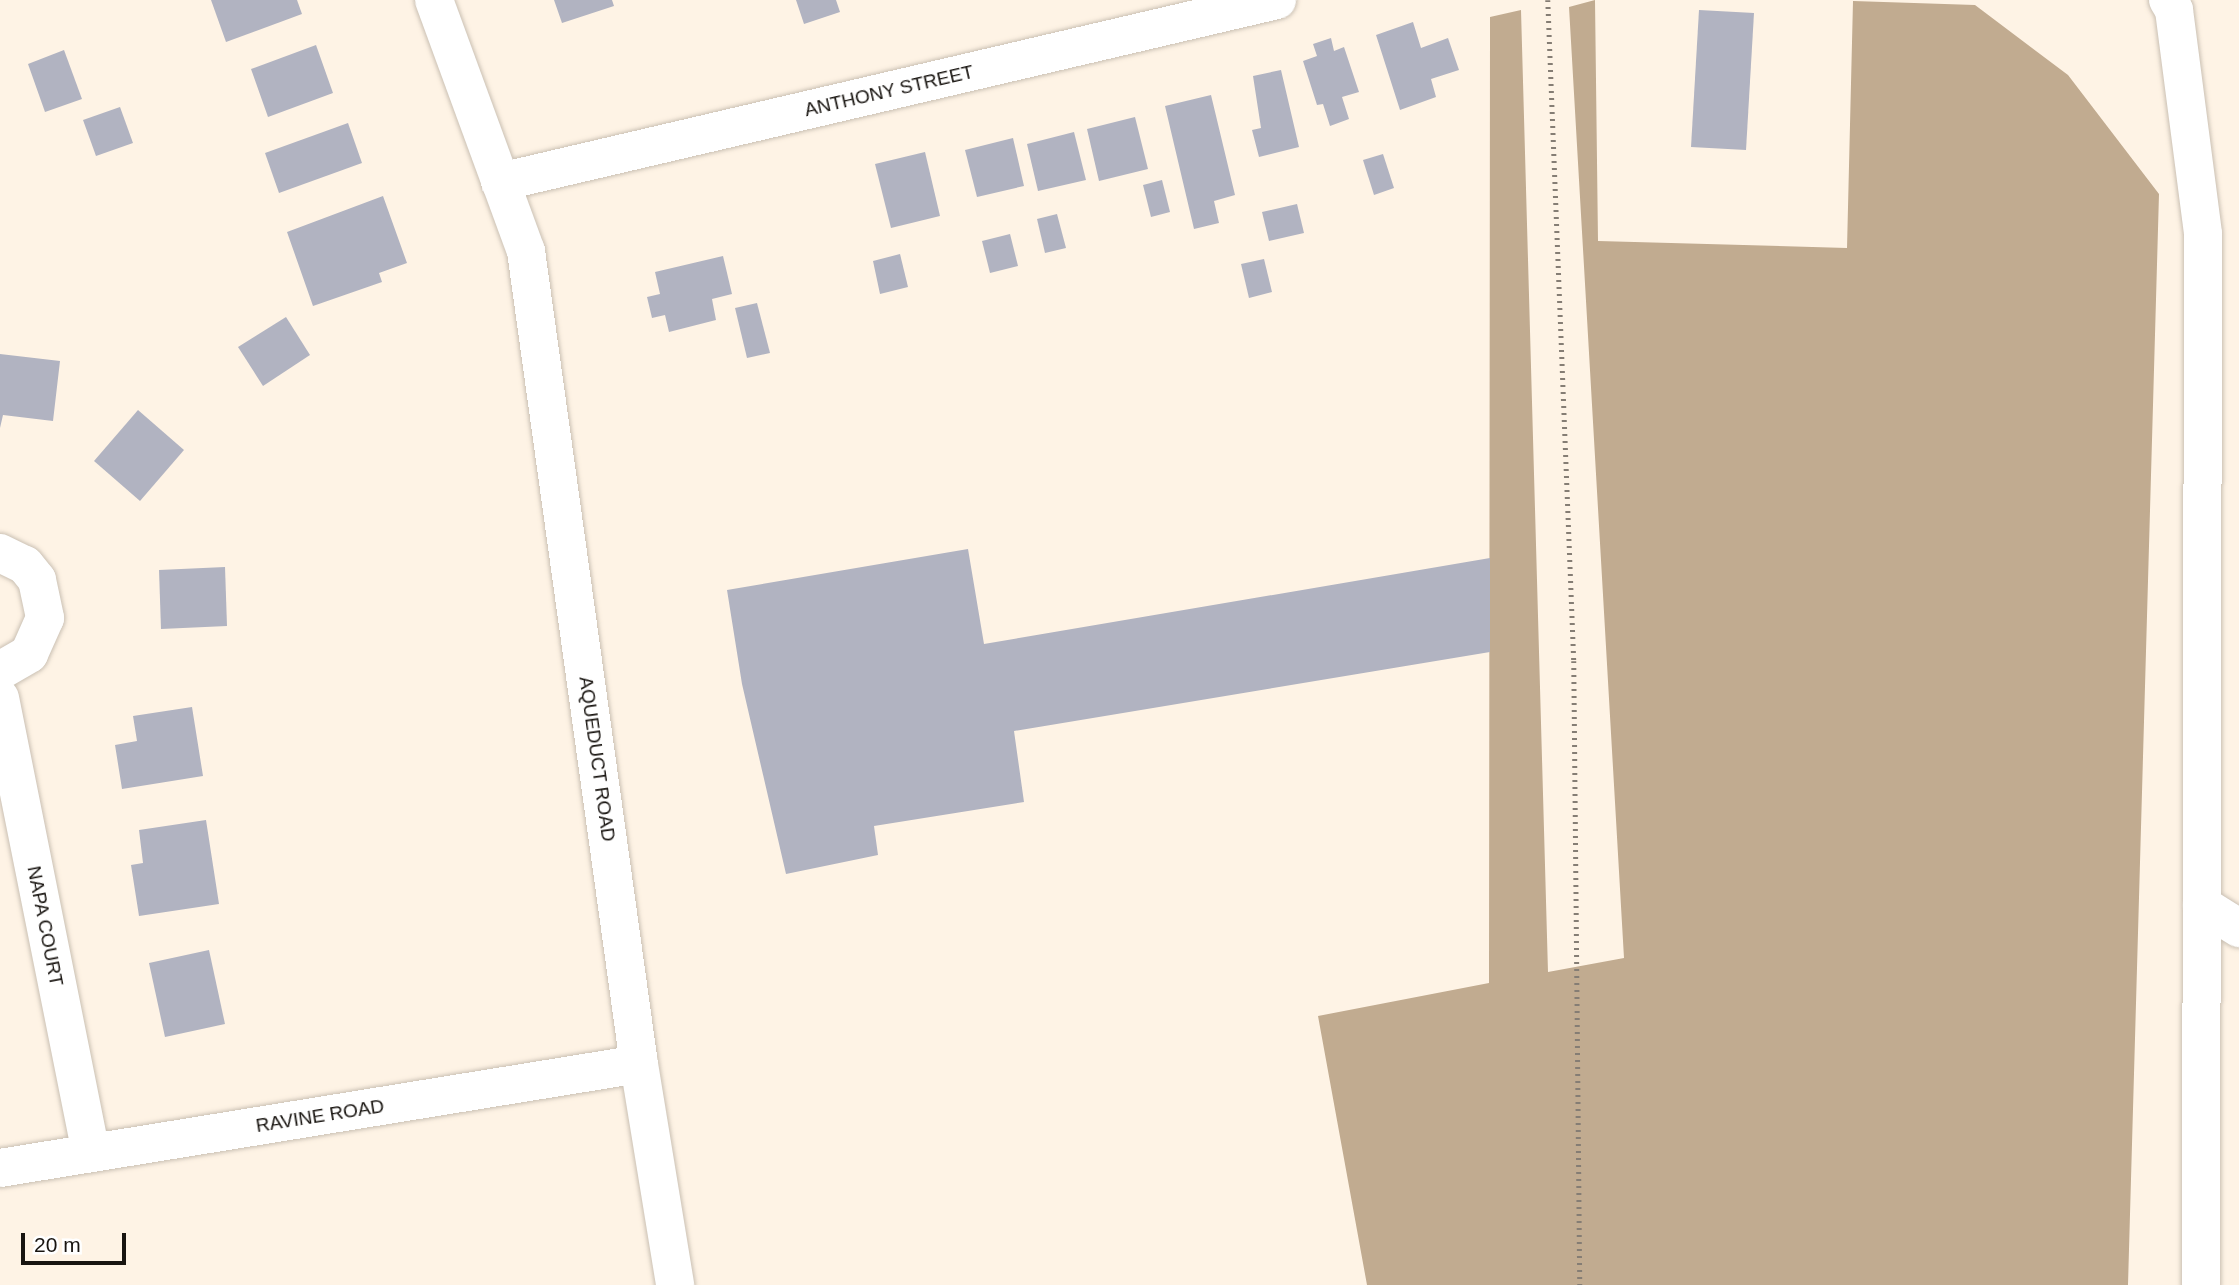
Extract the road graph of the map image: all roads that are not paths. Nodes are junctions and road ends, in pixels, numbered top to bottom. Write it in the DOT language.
graph roads {
  1 [pos="434,0"];
  2 [pos="1277,0"];
  3 [pos="2168,0"];
  4 [pos="500,182"];
  5 [pos="0,553"];
  6 [pos="0,671"];
  7 [pos="0,698"];
  8 [pos="2202,905"];
  9 [pos="2239,928"];
  10 [pos="639,1064"];
  11 [pos="91,1153"];
  12 [pos="0,1168"];
  13 [pos="675,1285"];
  14 [pos="2201,1285"];
  1 -- 4 [label="street, AQUEDUCT ROAD"];
  2 -- 4 [label="street, ANTHONY STREET"];
  3 -- 8 [label="street"];
  4 -- 10 [label="street, AQUEDUCT ROAD"];
  5 -- 6 [label="street"];
  7 -- 11 [label="street, NAPA COURT"];
  8 -- 9 [label="street"];
  8 -- 14 [label="street"];
  10 -- 11 [label="street, RAVINE ROAD"];
  10 -- 13 [label="street, AQUEDUCT ROAD"];
  11 -- 12 [label="street, RAVINE ROAD"];
}
